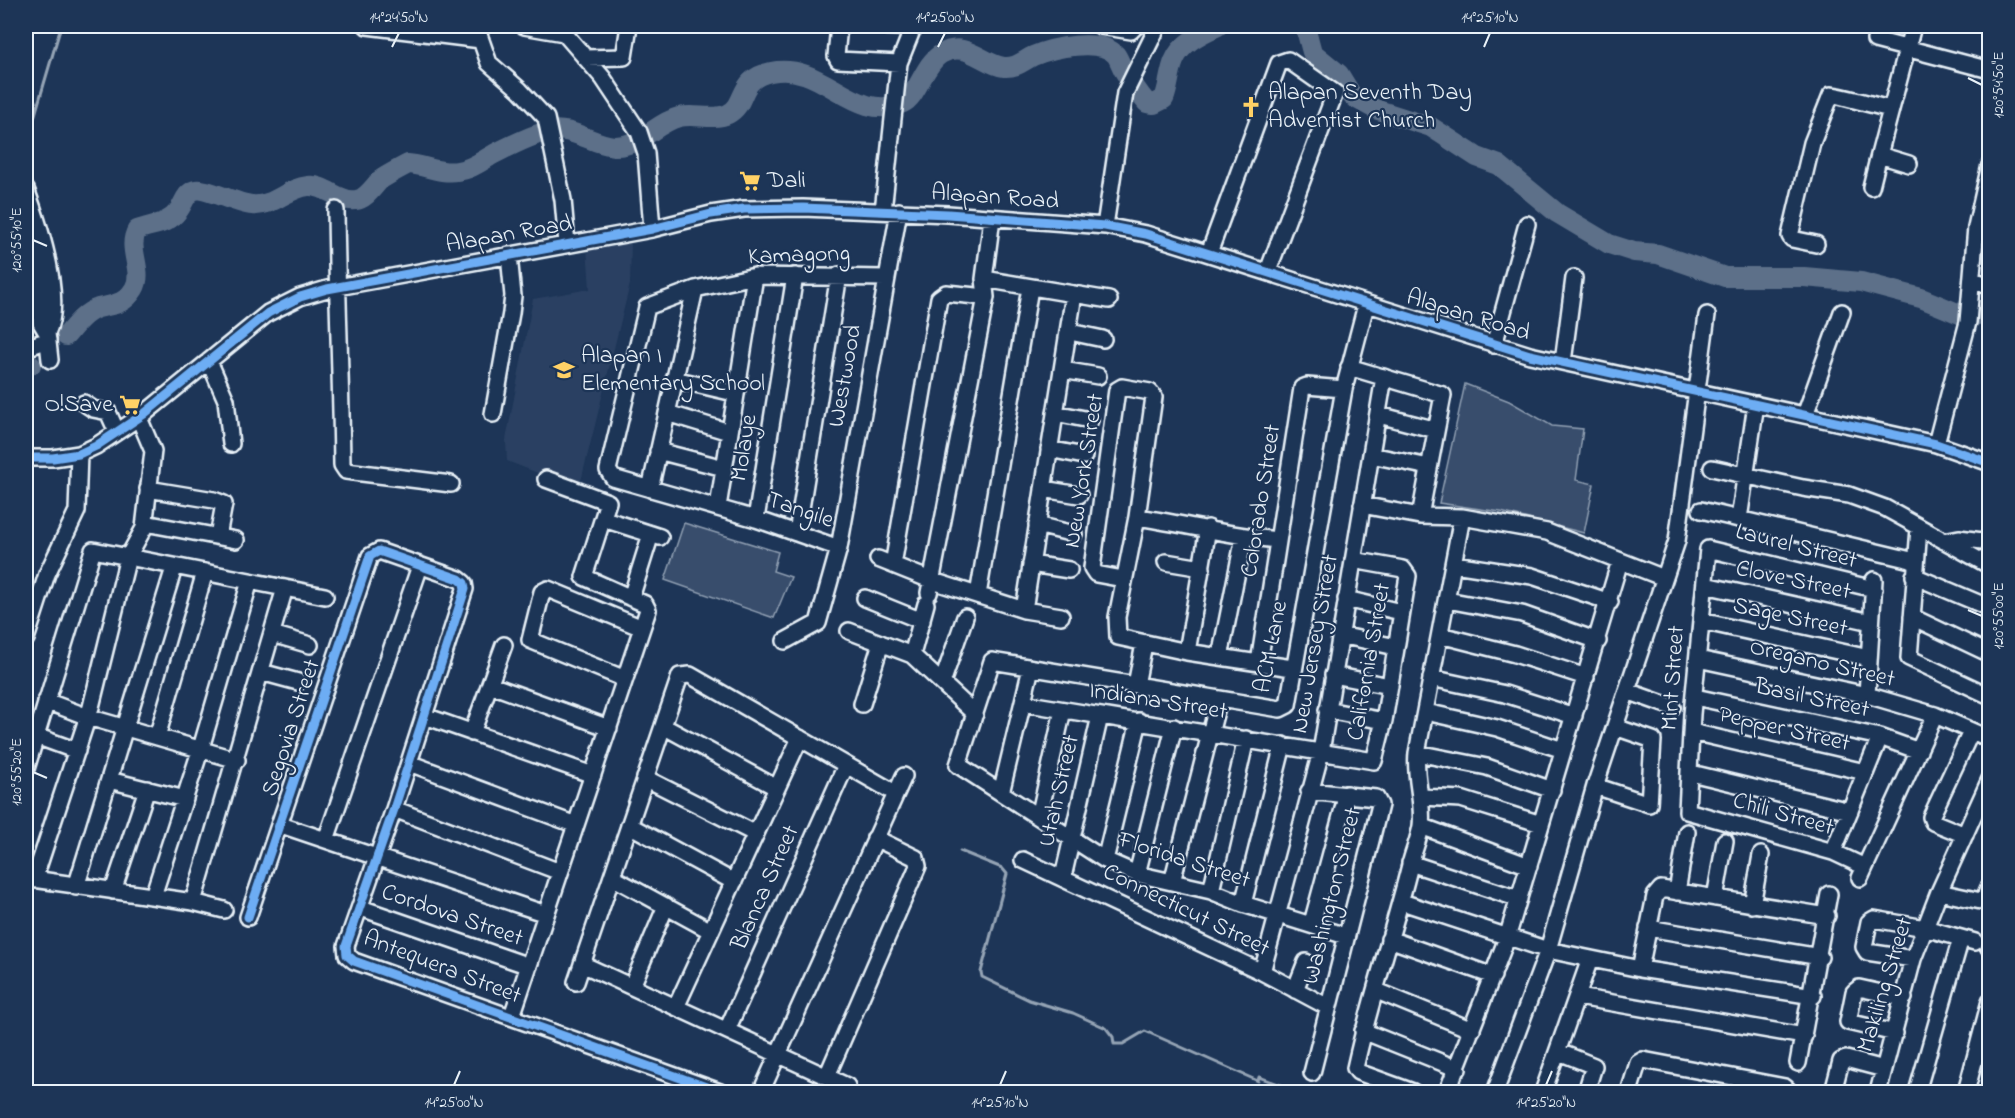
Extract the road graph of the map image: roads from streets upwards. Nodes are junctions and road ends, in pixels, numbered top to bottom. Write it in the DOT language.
graph roads {
  1 [pos="367,26"];
  2 [pos="524,26"];
  3 [pos="629,26"];
  4 [pos="839,26"];
  5 [pos="884,26"];
  6 [pos="1100,26"];
  7 [pos="1136,26"];
  8 [pos="1158,26"];
  9 [pos="1913,26"];
  10 [pos="395,27"];
  11 [pos="916,27"];
  12 [pos="564,29"];
  13 [pos="478,33"];
  14 [pos="1875,40"];
  15 [pos="1907,50"];
  16 [pos="585,58"];
  17 [pos="899,63"];
  18 [pos="1989,70"];
  19 [pos="1890,109"];
  20 [pos="1879,155"];
  21 [pos="1909,164"];
  22 [pos="1989,165"];
  23 [pos="1871,187"];
  24 [pos="26,189"];
  25 [pos="336,210"];
  26 [pos="891,211"];
  27 [pos="992,218"];
  28 [pos="26,221"];
  29 [pos="1527,224"];
  30 [pos="1105,226"];
  31 [pos="652,230"];
  32 [pos="567,244"];
  33 [pos="1816,244"];
  34 [pos="1209,253"];
  35 [pos="509,255"];
  36 [pos="32,270"];
  37 [pos="1268,271"];
  38 [pos="839,275"];
  39 [pos="754,276"];
  40 [pos="795,276"];
  41 [pos="885,278"];
  42 [pos="1574,278"];
  43 [pos="984,279"];
  44 [pos="1973,280"];
  45 [pos="1989,286"];
  46 [pos="337,287"];
  47 [pos="1030,288"];
  48 [pos="695,289"];
  49 [pos="1074,294"];
  50 [pos="986,297"];
  51 [pos="1109,300"];
  52 [pos="1366,305"];
  53 [pos="1842,312"];
  54 [pos="1707,315"];
  55 [pos="1070,332"];
  56 [pos="48,336"];
  57 [pos="1103,339"];
  58 [pos="1494,345"];
  59 [pos="26,348"];
  60 [pos="50,360"];
  61 [pos="209,361"];
  62 [pos="1563,362"];
  63 [pos="1349,367"];
  64 [pos="1062,370"];
  65 [pos="1098,376"];
  66 [pos="1384,377"];
  67 [pos="674,379"];
  68 [pos="1344,389"];
  69 [pos="1695,390"];
  70 [pos="734,393"];
  71 [pos="84,403"];
  72 [pos="1756,404"];
  73 [pos="667,412"];
  74 [pos="1055,413"];
  75 [pos="493,414"];
  76 [pos="1379,415"];
  77 [pos="1805,415"];
  78 [pos="140,417"];
  79 [pos="1090,420"];
  80 [pos="1436,430"];
  81 [pos="117,432"];
  82 [pos="729,432"];
  83 [pos="231,444"];
  84 [pos="1936,444"];
  85 [pos="1049,449"];
  86 [pos="658,451"];
  87 [pos="1371,455"];
  88 [pos="1084,456"];
  89 [pos="26,458"];
  90 [pos="80,460"];
  91 [pos="1989,463"];
  92 [pos="1429,467"];
  93 [pos="724,468"];
  94 [pos="1712,468"];
  95 [pos="1746,473"];
  96 [pos="609,475"];
  97 [pos="546,479"];
  98 [pos="451,484"];
  99 [pos="148,489"];
  100 [pos="650,489"];
  101 [pos="1042,489"];
  102 [pos="1079,495"];
  103 [pos="1362,505"];
  104 [pos="718,507"];
  105 [pos="1701,510"];
  106 [pos="1420,516"];
  107 [pos="1137,517"];
  108 [pos="1462,518"];
  109 [pos="604,519"];
  110 [pos="756,519"];
  111 [pos="1739,519"];
  112 [pos="145,523"];
  113 [pos="1037,525"];
  114 [pos="1208,528"];
  115 [pos="1919,528"];
  116 [pos="797,533"];
  117 [pos="1074,534"];
  118 [pos="218,536"];
  119 [pos="1244,537"];
  120 [pos="236,540"];
  121 [pos="1278,540"];
  122 [pos="1944,541"];
  123 [pos="1989,542"];
  124 [pos="839,548"];
  125 [pos="1708,549"];
  126 [pos="128,557"];
  127 [pos="878,559"];
  128 [pos="1353,560"];
  129 [pos="1620,561"];
  130 [pos="1166,562"];
  131 [pos="1031,564"];
  132 [pos="1454,564"];
  133 [pos="893,565"];
  134 [pos="420,566"];
  135 [pos="1989,566"];
  136 [pos="174,568"];
  137 [pos="1202,568"];
  138 [pos="1915,568"];
  139 [pos="1069,570"];
  140 [pos="205,572"];
  141 [pos="1664,578"];
  142 [pos="1123,579"];
  143 [pos="250,581"];
  144 [pos="1704,585"];
  145 [pos="285,588"];
  146 [pos="930,593"];
  147 [pos="978,595"];
  148 [pos="325,596"];
  149 [pos="631,598"];
  150 [pos="865,598"];
  151 [pos="1346,598"];
  152 [pos="1447,600"];
  153 [pos="1610,602"];
  154 [pos="1989,608"];
  155 [pos="1024,610"];
  156 [pos="1401,612"];
  157 [pos="1062,616"];
  158 [pos="965,617"];
  159 [pos="1911,617"];
  160 [pos="922,621"];
  161 [pos="1701,621"];
  162 [pos="1871,622"];
  163 [pos="642,628"];
  164 [pos="849,631"];
  165 [pos="272,634"];
  166 [pos="1340,635"];
  167 [pos="1440,635"];
  168 [pos="26,639"];
  169 [pos="784,640"];
  170 [pos="1598,641"];
  171 [pos="881,643"];
  172 [pos="1144,644"];
  173 [pos="310,645"];
  174 [pos="504,645"];
  175 [pos="1395,647"];
  176 [pos="1186,652"];
  177 [pos="912,654"];
  178 [pos="1989,654"];
  179 [pos="1220,657"];
  180 [pos="1869,658"];
  181 [pos="1698,659"];
  182 [pos="1259,663"];
  183 [pos="1031,668"];
  184 [pos="1292,668"];
  185 [pos="261,672"];
  186 [pos="1333,675"];
  187 [pos="1586,677"];
  188 [pos="1431,678"];
  189 [pos="625,679"];
  190 [pos="298,682"];
  191 [pos="942,683"];
  192 [pos="490,685"];
  193 [pos="1136,685"];
  194 [pos="1390,686"];
  195 [pos="1627,691"];
  196 [pos="1867,695"];
  197 [pos="1989,696"];
  198 [pos="1695,697"];
  199 [pos="1219,699"];
  200 [pos="46,701"];
  201 [pos="1023,703"];
  202 [pos="862,704"];
  203 [pos="1672,707"];
  204 [pos="1063,710"];
  205 [pos="1327,710"];
  206 [pos="1426,712"];
  207 [pos="975,714"];
  208 [pos="1935,715"];
  209 [pos="425,716"];
  210 [pos="1100,716"];
  211 [pos="1574,716"];
  212 [pos="88,717"];
  213 [pos="1138,721"];
  214 [pos="1384,721"];
  215 [pos="663,726"];
  216 [pos="126,727"];
  217 [pos="1174,727"];
  218 [pos="1615,727"];
  219 [pos="609,728"];
  220 [pos="1692,732"];
  221 [pos="1971,732"];
  222 [pos="472,733"];
  223 [pos="1211,733"];
  224 [pos="36,736"];
  225 [pos="157,737"];
  226 [pos="1880,737"];
  227 [pos="800,738"];
  228 [pos="1246,739"];
  229 [pos="1989,739"];
  230 [pos="1283,745"];
  231 [pos="201,748"];
  232 [pos="76,750"];
  233 [pos="1563,750"];
  234 [pos="1919,751"];
  235 [pos="1321,752"];
  236 [pos="1417,753"];
  237 [pos="237,760"];
  238 [pos="410,764"];
  239 [pos="846,765"];
  240 [pos="958,765"];
  241 [pos="26,769"];
  242 [pos="1865,772"];
  243 [pos="1691,773"];
  244 [pos="593,775"];
  245 [pos="904,776"];
  246 [pos="645,778"];
  247 [pos="1989,779"];
  248 [pos="109,780"];
  249 [pos="1595,786"];
  250 [pos="777,788"];
  251 [pos="147,789"];
  252 [pos="1552,790"];
  253 [pos="1309,791"];
  254 [pos="895,793"];
  255 [pos="1001,793"];
  256 [pos="1347,794"];
  257 [pos="1422,797"];
  258 [pos="185,799"];
  259 [pos="394,809"];
  260 [pos="1687,811"];
  261 [pos="1850,811"];
  262 [pos="1039,817"];
  263 [pos="1541,824"];
  264 [pos="281,825"];
  265 [pos="576,825"];
  266 [pos="629,825"];
  267 [pos="1421,826"];
  268 [pos="1687,832"];
  269 [pos="756,834"];
  270 [pos="1965,835"];
  271 [pos="875,838"];
  272 [pos="1072,838"];
  273 [pos="326,840"];
  274 [pos="1725,842"];
  275 [pos="1833,852"];
  276 [pos="1761,855"];
  277 [pos="377,860"];
  278 [pos="1023,860"];
  279 [pos="1105,860"];
  280 [pos="1410,863"];
  281 [pos="1529,866"];
  282 [pos="560,872"];
  283 [pos="1137,874"];
  284 [pos="1063,876"];
  285 [pos="612,877"];
  286 [pos="30,879"];
  287 [pos="734,882"];
  288 [pos="1172,882"];
  289 [pos="1989,885"];
  290 [pos="75,887"];
  291 [pos="113,891"];
  292 [pos="1211,891"];
  293 [pos="1677,892"];
  294 [pos="1939,892"];
  295 [pos="1829,894"];
  296 [pos="153,896"];
  297 [pos="1715,898"];
  298 [pos="1519,899"];
  299 [pos="193,902"];
  300 [pos="1402,902"];
  301 [pos="1986,902"];
  302 [pos="1243,904"];
  303 [pos="1752,905"];
  304 [pos="666,906"];
  305 [pos="361,908"];
  306 [pos="224,910"];
  307 [pos="546,914"];
  308 [pos="1279,915"];
  309 [pos="1827,916"];
  310 [pos="248,917"];
  311 [pos="1312,923"];
  312 [pos="1648,928"];
  313 [pos="1925,928"];
  314 [pos="711,931"];
  315 [pos="1346,936"];
  316 [pos="1507,938"];
  317 [pos="1389,939"];
  318 [pos="1979,944"];
  319 [pos="1548,950"];
  320 [pos="1820,957"];
  321 [pos="1590,958"];
  322 [pos="1913,959"];
  323 [pos="1306,962"];
  324 [pos="582,964"];
  325 [pos="529,966"];
  326 [pos="1640,969"];
  327 [pos="1262,972"];
  328 [pos="1493,976"];
  329 [pos="576,982"];
  330 [pos="632,986"];
  331 [pos="1295,990"];
  332 [pos="1377,991"];
  333 [pos="1812,996"];
  334 [pos="1578,997"];
  335 [pos="1904,998"];
  336 [pos="1989,1002"];
  337 [pos="1328,1006"];
  338 [pos="676,1007"];
  339 [pos="512,1016"];
  340 [pos="727,1030"];
  341 [pos="1473,1030"];
  342 [pos="1363,1031"];
  343 [pos="1894,1033"];
  344 [pos="1804,1036"];
  345 [pos="1560,1052"];
  346 [pos="779,1054"];
  347 [pos="1982,1055"];
  348 [pos="1798,1063"];
  349 [pos="1458,1069"];
  350 [pos="1884,1069"];
  351 [pos="1311,1073"];
  352 [pos="827,1076"];
  353 [pos="847,1086"];
  354 [pos="704,1089"];
  355 [pos="1790,1091"];
  356 [pos="720,1092"];
  357 [pos="761,1092"];
  358 [pos="1413,1092"];
  359 [pos="1447,1092"];
  360 [pos="1495,1092"];
  361 [pos="1543,1092"];
  362 [pos="1586,1092"];
  363 [pos="1629,1092"];
  364 [pos="1833,1092"];
  365 [pos="1878,1092"];
  366 [pos="1917,1092"];
  367 [pos="1966,1092"];
  1 -- 10 [label="street"];
  2 -- 12 [label="street"];
  3 -- 16 [label="street"];
  4 -- 17 [label="street"];
  5 -- 11 [label="street"];
  6 -- 7 [label="street"];
  8 -- 30 [label="street"];
  9 -- 15 [label="street"];
  10 -- 13 [label="street"];
  11 -- 17 [label="street, Westwood"];
  12 -- 16 [label="street"];
  13 -- 32 [label="street"];
  14 -- 15 [label="street"];
  15 -- 18 [label="street"];
  15 -- 19 [label="street"];
  16 -- 31 [label="street"];
  17 -- 26 [label="street, Westwood"];
  19 -- 20 [label="street"];
  19 -- 33 [label="street"];
  20 -- 21 [label="street"];
  20 -- 23 [label="street"];
  22 -- 44 [label="street"];
  24 -- 56 [label="street"];
  25 -- 46 [label="street"];
  26 -- 27 [label="street, Alapan Road"];
  26 -- 31 [label="street, Alapan Road"];
  26 -- 41 [label="street, Westwood"];
  27 -- 30 [label="street, Alapan Road"];
  27 -- 43 [label="street"];
  28 -- 36 [label="street"];
  29 -- 58 [label="street"];
  30 -- 34 [label="street, Alapan Road"];
  31 -- 32 [label="street, Alapan Road"];
  32 -- 35 [label="street, Alapan Road"];
  34 -- 37 [label="street, Alapan Road"];
  34 -- 37 [label="street"];
  35 -- 46 [label="street, Alapan Road"];
  35 -- 75 [label="street"];
  36 -- 56 [label="street"];
  37 -- 52 [label="street, Alapan Road"];
  38 -- 40 [label="street, Kamagong"];
  38 -- 41 [label="street, Kamagong"];
  38 -- 116 [label="street"];
  39 -- 40 [label="street, Kamagong"];
  39 -- 48 [label="street, Kamagong"];
  39 -- 70 [label="street"];
  40 -- 110 [label="street, Molaye"];
  41 -- 124 [label="street, Westwood"];
  42 -- 62 [label="street"];
  43 -- 47 [label="street"];
  43 -- 50 [label="street"];
  44 -- 45 [label="street"];
  44 -- 84 [label="street"];
  46 -- 61 [label="street, Alapan Road"];
  46 -- 98 [label="street"];
  47 -- 49 [label="street"];
  47 -- 147 [label="street"];
  48 -- 67 [label="street"];
  48 -- 96 [label="street, Kamagong"];
  49 -- 51 [label="street"];
  49 -- 55 [label="street"];
  50 -- 133 [label="street"];
  50 -- 146 [label="street"];
  52 -- 58 [label="street, Alapan Road"];
  52 -- 63 [label="street, ACM Lane"];
  53 -- 77 [label="street"];
  54 -- 69 [label="street"];
  55 -- 57 [label="street"];
  55 -- 64 [label="street"];
  56 -- 59 [label="street"];
  56 -- 60 [label="street"];
  58 -- 62 [label="street, Alapan Road"];
  61 -- 78 [label="street, Alapan Road"];
  61 -- 83 [label="street"];
  62 -- 69 [label="street, Alapan Road"];
  63 -- 66 [label="street"];
  63 -- 68 [label="street, ACM Lane"];
  64 -- 65 [label="street"];
  64 -- 74 [label="street"];
  66 -- 76 [label="street, New Jersey Street"];
  66 -- 80 [label="street"];
  67 -- 70 [label="street"];
  67 -- 73 [label="street"];
  68 -- 121 [label="street, Colorado Street"];
  68 -- 184 [label="street, ACM Lane"];
  69 -- 72 [label="street, Alapan Road"];
  69 -- 141 [label="street"];
  70 -- 82 [label="street"];
  71 -- 81 [label="street"];
  72 -- 77 [label="street, Alapan Road"];
  72 -- 95 [label="street"];
  73 -- 82 [label="street"];
  73 -- 86 [label="street"];
  74 -- 79 [label="street"];
  74 -- 85 [label="street"];
  76 -- 80 [label="street"];
  76 -- 87 [label="street, New Jersey Street"];
  77 -- 84 [label="street, Alapan Road"];
  78 -- 81 [label="street, Alapan Road"];
  78 -- 99 [label="street"];
  80 -- 92 [label="street"];
  81 -- 90 [label="street, Alapan Road"];
  82 -- 93 [label="street"];
  84 -- 91 [label="street, Alapan Road"];
  85 -- 88 [label="street"];
  85 -- 101 [label="street"];
  86 -- 93 [label="street"];
  86 -- 100 [label="street"];
  87 -- 92 [label="street"];
  87 -- 103 [label="street, New Jersey Street"];
  89 -- 90 [label="street, Alapan Road"];
  90 -- 168 [label="street"];
  92 -- 106 [label="street"];
  93 -- 104 [label="street"];
  94 -- 95 [label="street"];
  95 -- 111 [label="street"];
  95 -- 115 [label="street"];
  96 -- 100 [label="street, Tangile"];
  97 -- 109 [label="street"];
  99 -- 112 [label="street"];
  99 -- 118 [label="street"];
  100 -- 104 [label="street, Tangile"];
  101 -- 102 [label="street"];
  101 -- 113 [label="street"];
  103 -- 106 [label="street"];
  103 -- 128 [label="street, New Jersey Street"];
  104 -- 110 [label="street, Tangile"];
  105 -- 111 [label="street"];
  106 -- 108 [label="street"];
  107 -- 114 [label="street"];
  107 -- 142 [label="street, New York Street"];
  107 -- 142 [label="street, New York Street"];
  108 -- 129 [label="street"];
  108 -- 132 [label="street"];
  109 -- 149 [label="street"];
  109 -- 149 [label="street"];
  110 -- 116 [label="street, Tangile"];
  111 -- 138 [label="street"];
  112 -- 118 [label="street"];
  112 -- 126 [label="street"];
  113 -- 117 [label="street"];
  113 -- 131 [label="street"];
  114 -- 119 [label="street"];
  114 -- 137 [label="street"];
  115 -- 122 [label="street"];
  115 -- 138 [label="street"];
  116 -- 124 [label="street, Tangile"];
  118 -- 120 [label="street"];
  119 -- 121 [label="street"];
  119 -- 179 [label="street"];
  121 -- 182 [label="street, Colorado Street"];
  122 -- 123 [label="street"];
  122 -- 135 [label="street"];
  124 -- 169 [label="street, Westwood"];
  125 -- 144 [label="street, Mint Street"];
  125 -- 162 [label="street, Laurel Street"];
  126 -- 136 [label="street"];
  126 -- 200 [label="street"];
  126 -- 212 [label="street"];
  127 -- 133 [label="street"];
  128 -- 151 [label="street, New Jersey Street"];
  128 -- 156 [label="street, California Street"];
  129 -- 141 [label="street"];
  129 -- 153 [label="street"];
  130 -- 137 [label="street"];
  131 -- 139 [label="street"];
  131 -- 155 [label="street"];
  132 -- 152 [label="street"];
  132 -- 153 [label="street"];
  133 -- 146 [label="street"];
  134 -- 209 [label="street, Antequera Street"];
  134 -- 264 [label="street, Segovia Street"];
  134 -- 273 [label="street"];
  136 -- 140 [label="street"];
  136 -- 216 [label="street"];
  137 -- 176 [label="street"];
  138 -- 154 [label="street"];
  138 -- 159 [label="street"];
  140 -- 143 [label="street"];
  140 -- 225 [label="street"];
  141 -- 195 [label="street"];
  142 -- 172 [label="street, New York Street"];
  143 -- 145 [label="street"];
  143 -- 231 [label="street"];
  144 -- 161 [label="street, Mint Street"];
  144 -- 162 [label="street, Clove Street"];
  145 -- 148 [label="street"];
  145 -- 165 [label="street"];
  146 -- 147 [label="street"];
  146 -- 160 [label="street"];
  147 -- 155 [label="street"];
  149 -- 163 [label="street"];
  150 -- 160 [label="street"];
  151 -- 156 [label="street"];
  151 -- 166 [label="street, New Jersey Street"];
  152 -- 167 [label="street"];
  152 -- 170 [label="street"];
  153 -- 170 [label="street"];
  155 -- 157 [label="street"];
  156 -- 175 [label="street, California Street"];
  158 -- 191 [label="street"];
  159 -- 178 [label="street"];
  159 -- 197 [label="street"];
  160 -- 177 [label="street"];
  161 -- 180 [label="street, Sage Street"];
  161 -- 181 [label="street, Mint Street"];
  162 -- 180 [label="street"];
  163 -- 189 [label="street"];
  163 -- 189 [label="street"];
  164 -- 171 [label="street"];
  165 -- 173 [label="street"];
  165 -- 185 [label="street"];
  166 -- 175 [label="street"];
  166 -- 186 [label="street, New Jersey Street"];
  167 -- 187 [label="street"];
  167 -- 188 [label="street"];
  170 -- 187 [label="street"];
  171 -- 177 [label="street"];
  171 -- 202 [label="street"];
  172 -- 176 [label="street"];
  172 -- 193 [label="street"];
  174 -- 192 [label="street"];
  175 -- 194 [label="street, California Street"];
  176 -- 179 [label="street"];
  177 -- 191 [label="street"];
  179 -- 182 [label="street"];
  180 -- 196 [label="street"];
  181 -- 196 [label="street, Oregano Street"];
  181 -- 198 [label="street, Mint Street"];
  182 -- 184 [label="street"];
  183 -- 193 [label="street, ACM Lane"];
  183 -- 201 [label="street"];
  183 -- 207 [label="street, ACM Lane"];
  184 -- 199 [label="street, ACM Lane"];
  185 -- 190 [label="street"];
  185 -- 237 [label="street"];
  186 -- 194 [label="street"];
  186 -- 205 [label="street, New Jersey Street"];
  187 -- 211 [label="street"];
  188 -- 206 [label="street"];
  188 -- 211 [label="street"];
  189 -- 219 [label="street"];
  191 -- 207 [label="street"];
  192 -- 219 [label="street"];
  192 -- 222 [label="street"];
  193 -- 199 [label="street, ACM Lane"];
  194 -- 214 [label="street, California Street"];
  195 -- 203 [label="street"];
  195 -- 218 [label="street"];
  196 -- 208 [label="street, Oregano Street"];
  198 -- 220 [label="street, Mint Street"];
  198 -- 226 [label="street, Basil Street"];
  199 -- 223 [label="street"];
  200 -- 212 [label="street"];
  200 -- 224 [label="street"];
  201 -- 204 [label="street, Indiana Street"];
  201 -- 255 [label="street"];
  204 -- 210 [label="street, Indiana Street"];
  204 -- 262 [label="street"];
  205 -- 214 [label="street"];
  205 -- 235 [label="street, New Jersey Street"];
  206 -- 233 [label="street"];
  206 -- 236 [label="street"];
  207 -- 240 [label="street, ACM Lane"];
  208 -- 221 [label="street, Oregano Street"];
  208 -- 234 [label="street"];
  209 -- 222 [label="street"];
  209 -- 238 [label="street, Antequera Street"];
  210 -- 213 [label="street, Indiana Street"];
  210 -- 272 [label="street, Utah Street"];
  211 -- 233 [label="street"];
  212 -- 216 [label="street"];
  212 -- 232 [label="street"];
  213 -- 217 [label="street, Indiana Street"];
  213 -- 279 [label="street"];
  214 -- 235 [label="street, California Street"];
  215 -- 227 [label="street"];
  215 -- 246 [label="street"];
  215 -- 250 [label="street"];
  216 -- 225 [label="street"];
  216 -- 248 [label="street"];
  217 -- 223 [label="street, Indiana Street"];
  217 -- 283 [label="street"];
  218 -- 249 [label="street"];
  218 -- 249 [label="street"];
  219 -- 244 [label="street"];
  220 -- 242 [label="street, Pepper Street"];
  220 -- 243 [label="street, Mint Street"];
  221 -- 229 [label="street, Oregano Street"];
  221 -- 270 [label="street"];
  222 -- 244 [label="street"];
  223 -- 228 [label="street, Indiana Street"];
  223 -- 288 [label="street"];
  224 -- 232 [label="street"];
  224 -- 241 [label="street"];
  225 -- 231 [label="street"];
  226 -- 234 [label="street, Basil Street"];
  226 -- 242 [label="street"];
  227 -- 239 [label="street"];
  227 -- 250 [label="street"];
  228 -- 230 [label="street, Indiana Street"];
  228 -- 292 [label="street"];
  230 -- 235 [label="street, Indiana Street"];
  230 -- 302 [label="street"];
  231 -- 237 [label="street"];
  231 -- 258 [label="street"];
  232 -- 286 [label="street"];
  233 -- 252 [label="street"];
  234 -- 275 [label="street, Chili Street"];
  235 -- 253 [label="street, New Jersey Street"];
  236 -- 252 [label="street"];
  236 -- 257 [label="street"];
  237 -- 299 [label="street"];
  238 -- 259 [label="street, Antequera Street"];
  238 -- 265 [label="street"];
  239 -- 254 [label="street"];
  239 -- 340 [label="street, Blanca Street"];
  240 -- 255 [label="street, Florida Street"];
  242 -- 261 [label="street"];
  243 -- 260 [label="street, Mint Street"];
  243 -- 261 [label="street"];
  244 -- 265 [label="street"];
  245 -- 254 [label="street"];
  246 -- 266 [label="street"];
  246 -- 269 [label="street"];
  247 -- 270 [label="street, Makiling Street"];
  248 -- 251 [label="street"];
  248 -- 290 [label="street"];
  249 -- 319 [label="street"];
  250 -- 269 [label="street"];
  251 -- 258 [label="street"];
  251 -- 291 [label="street"];
  252 -- 263 [label="street"];
  253 -- 256 [label="street, Washington Street"];
  253 -- 308 [label="street, New Jersey Street"];
  254 -- 271 [label="street"];
  255 -- 262 [label="street, Florida Street"];
  256 -- 311 [label="street"];
  256 -- 315 [label="street, Washington Street"];
  257 -- 263 [label="street"];
  257 -- 267 [label="street"];
  258 -- 296 [label="street"];
  259 -- 277 [label="street, Antequera Street"];
  259 -- 282 [label="street"];
  260 -- 275 [label="street, Chili Street"];
  261 -- 275 [label="street"];
  262 -- 272 [label="street, Florida Street"];
  263 -- 281 [label="street"];
  264 -- 273 [label="street"];
  264 -- 310 [label="street, Segovia Street"];
  265 -- 282 [label="street"];
  266 -- 285 [label="street"];
  266 -- 287 [label="street"];
  267 -- 280 [label="street"];
  267 -- 281 [label="street"];
  268 -- 293 [label="street"];
  269 -- 287 [label="street"];
  270 -- 294 [label="street, Makiling Street"];
  271 -- 346 [label="street"];
  271 -- 352 [label="street"];
  272 -- 279 [label="street, Florida Street"];
  272 -- 284 [label="street, Utah Street"];
  273 -- 277 [label="street"];
  274 -- 297 [label="street"];
  276 -- 303 [label="street"];
  277 -- 305 [label="street, Antequera Street"];
  277 -- 307 [label="street"];
  278 -- 284 [label="street, Connecticut Street"];
  279 -- 283 [label="street, Florida Street"];
  280 -- 298 [label="street"];
  280 -- 300 [label="street"];
  281 -- 298 [label="street"];
  282 -- 307 [label="street"];
  283 -- 288 [label="street, Florida Street"];
  284 -- 327 [label="street, Connecticut Street"];
  285 -- 304 [label="street"];
  285 -- 324 [label="street"];
  286 -- 290 [label="street"];
  287 -- 314 [label="street"];
  288 -- 292 [label="street, Florida Street"];
  289 -- 301 [label="street"];
  290 -- 291 [label="street"];
  291 -- 296 [label="street"];
  292 -- 302 [label="street, Florida Street"];
  293 -- 297 [label="street"];
  293 -- 312 [label="street"];
  294 -- 301 [label="street"];
  294 -- 313 [label="street, Makiling Street"];
  295 -- 309 [label="street"];
  296 -- 299 [label="street"];
  297 -- 303 [label="street"];
  298 -- 316 [label="street"];
  299 -- 306 [label="street"];
  300 -- 316 [label="street"];
  300 -- 317 [label="street"];
  302 -- 308 [label="street, Florida Street"];
  303 -- 309 [label="street"];
  304 -- 314 [label="street"];
  304 -- 330 [label="street"];
  305 -- 325 [label="street, Cordova Street"];
  305 -- 339 [label="street, Antequera Street"];
  307 -- 325 [label="street"];
  308 -- 311 [label="street, Florida Street"];
  308 -- 327 [label="street, New Jersey Street"];
  309 -- 320 [label="street"];
  311 -- 315 [label="street, Florida Street"];
  312 -- 320 [label="street"];
  312 -- 326 [label="street"];
  313 -- 318 [label="street"];
  313 -- 322 [label="street, Makiling Street"];
  313 -- 322 [label="street"];
  314 -- 338 [label="street"];
  315 -- 337 [label="street, Washington Street"];
  316 -- 319 [label="street"];
  316 -- 328 [label="street"];
  317 -- 328 [label="street"];
  317 -- 332 [label="street"];
  318 -- 366 [label="street"];
  319 -- 321 [label="street"];
  319 -- 360 [label="street"];
  320 -- 333 [label="street"];
  321 -- 326 [label="street"];
  321 -- 334 [label="street"];
  322 -- 335 [label="street, Makiling Street"];
  323 -- 331 [label="street"];
  324 -- 329 [label="street"];
  324 -- 330 [label="street"];
  325 -- 339 [label="street"];
  326 -- 333 [label="street"];
  327 -- 331 [label="street, Connecticut Street"];
  328 -- 341 [label="street"];
  330 -- 338 [label="street"];
  331 -- 337 [label="street, Connecticut Street"];
  332 -- 341 [label="street"];
  332 -- 342 [label="street"];
  333 -- 344 [label="street"];
  334 -- 344 [label="street"];
  334 -- 345 [label="street"];
  335 -- 343 [label="street, Makiling Street"];
  335 -- 343 [label="street"];
  336 -- 347 [label="street"];
  337 -- 351 [label="street, Washington Street"];
  338 -- 340 [label="street"];
  339 -- 354 [label="street, Antequera Street"];
  340 -- 346 [label="street"];
  341 -- 349 [label="street"];
  342 -- 349 [label="street"];
  342 -- 358 [label="street"];
  343 -- 350 [label="street, Makiling Street"];
  344 -- 348 [label="street"];
  345 -- 361 [label="street"];
  345 -- 362 [label="street"];
  346 -- 352 [label="street"];
  346 -- 357 [label="street"];
  347 -- 367 [label="street"];
  349 -- 359 [label="street"];
  350 -- 364 [label="street"];
  350 -- 365 [label="street, Makiling Street"];
  352 -- 353 [label="street"];
  354 -- 356 [label="street, Antequera Street"];
  355 -- 363 [label="street"];
}
